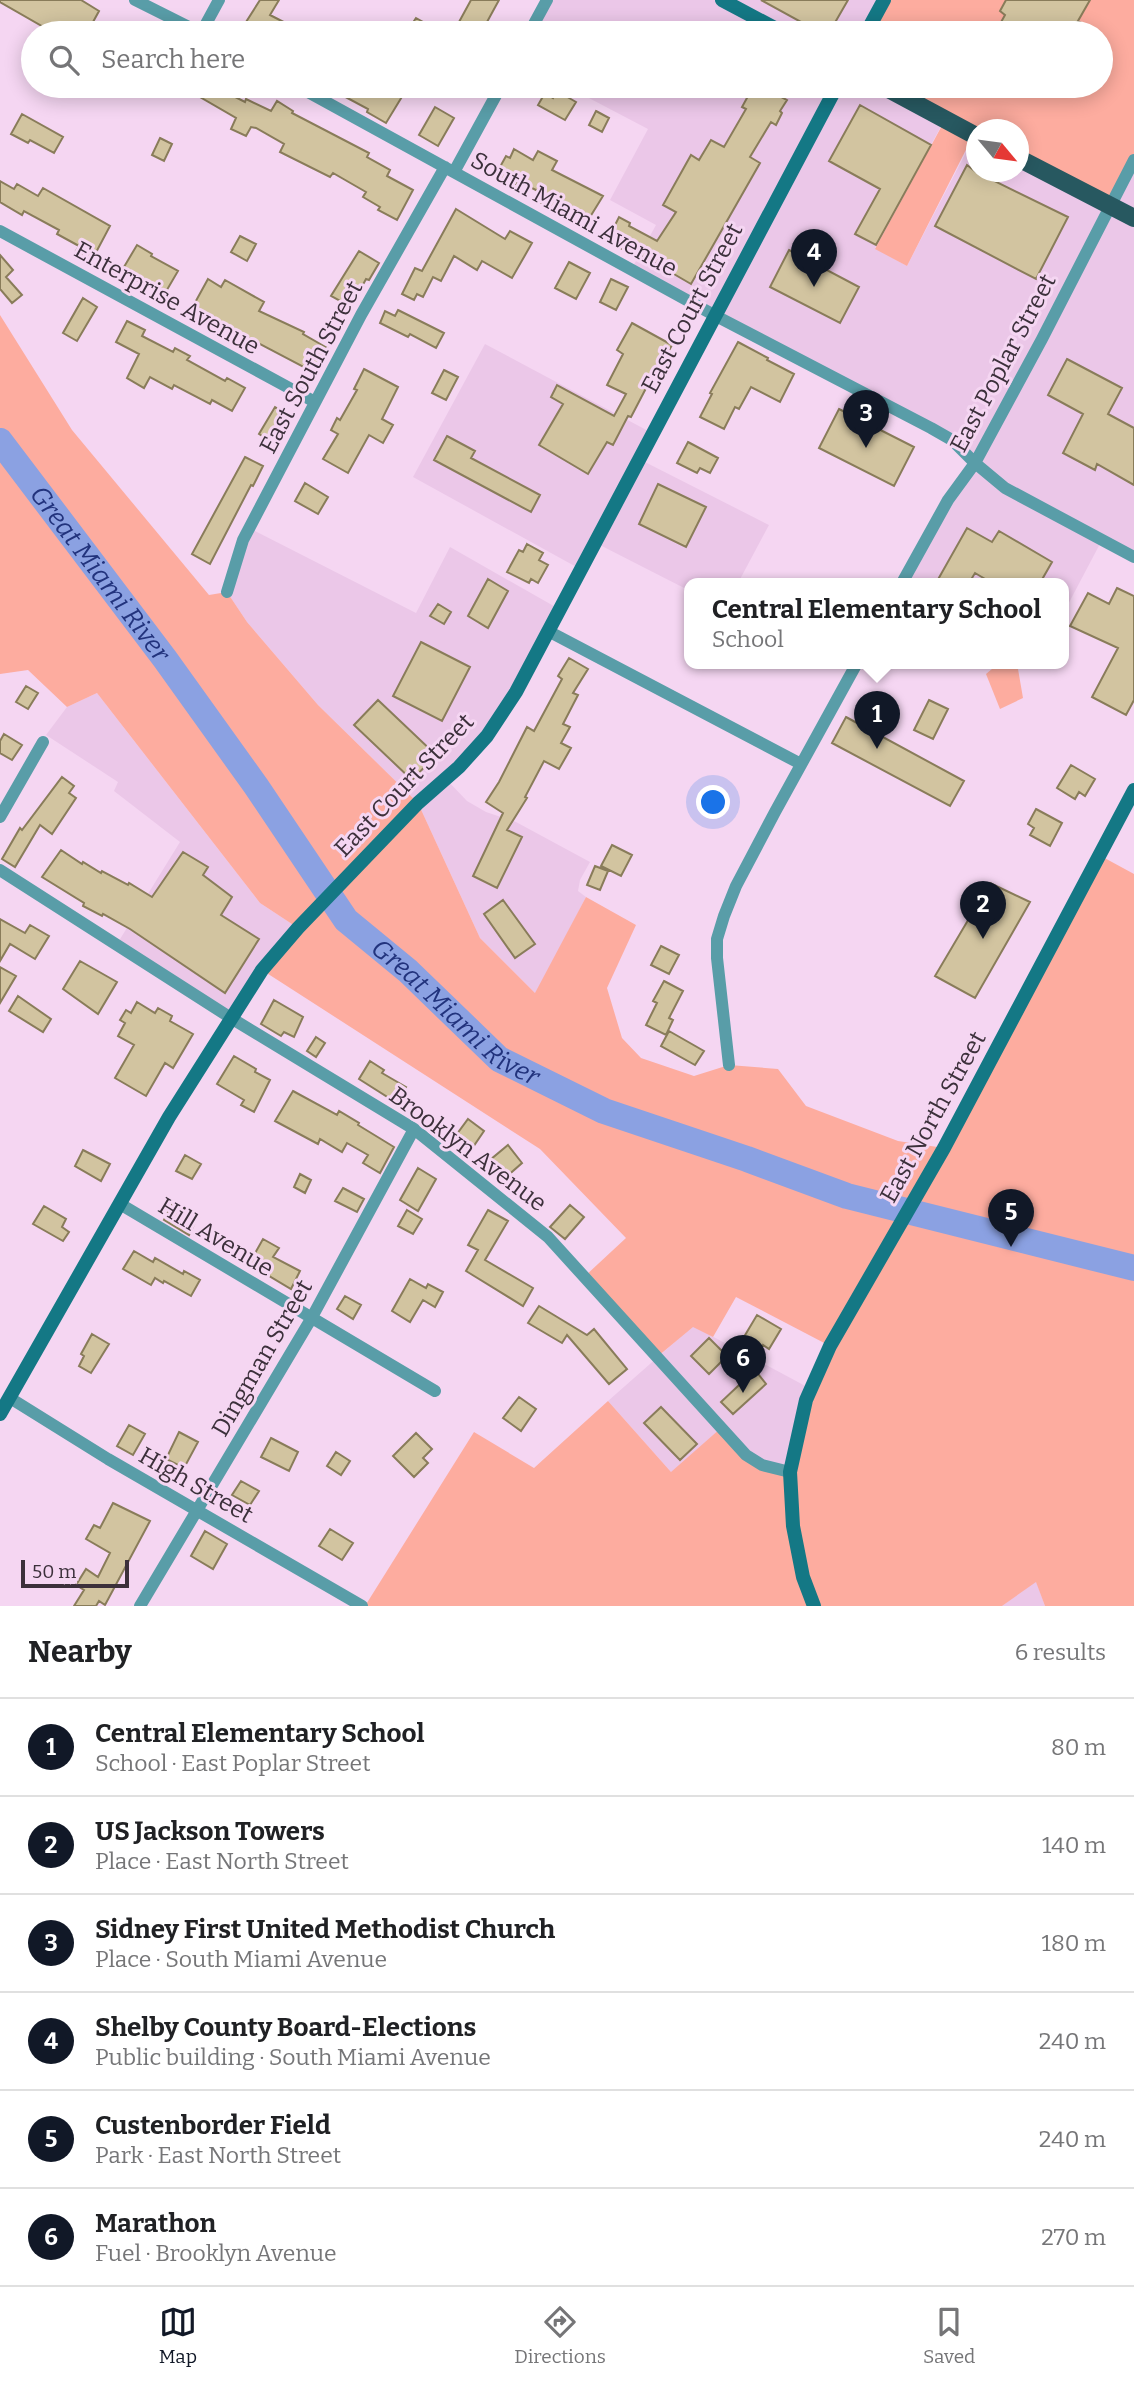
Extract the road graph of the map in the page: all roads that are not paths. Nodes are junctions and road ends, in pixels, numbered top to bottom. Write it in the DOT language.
graph roads {
  1 [pos="135,0"];
  2 [pos="219,0"];
  3 [pos="547,0"];
  4 [pos="722,0"];
  5 [pos="884,0"];
  6 [pos="177,21"];
  7 [pos="208,21"];
  8 [pos="536,21"];
  9 [pos="761,21"];
  10 [pos="873,21"];
  11 [pos="319,98"];
  12 [pos="493,98"];
  13 [pos="831,98"];
  14 [pos="905,98"];
  15 [pos="966,131"];
  16 [pos="1134,160"];
  17 [pos="1029,164"];
  18 [pos="449,169"];
  19 [pos="1110,205"];
  20 [pos="1134,218"];
  21 [pos="0,231"];
  22 [pos="714,316"];
  23 [pos="315,402"];
  24 [pos="975,463"];
  25 [pos="1134,557"];
  26 [pos="905,578"];
  27 [pos="227,592"];
  28 [pos="548,631"];
  29 [pos="854,669"];
  30 [pos="43,742"];
  31 [pos="801,764"];
  32 [pos="1134,790"];
  33 [pos="0,817"];
  34 [pos="0,870"];
  35 [pos="231,1018"];
  36 [pos="729,1065"];
  37 [pos="414,1129"];
  38 [pos="120,1204"];
  39 [pos="311,1319"];
  40 [pos="435,1391"];
  41 [pos="10,1398"];
  42 [pos="0,1414"];
  43 [pos="790,1472"];
  44 [pos="197,1510"];
  45 [pos="140,1606"];
  46 [pos="362,1606"];
  47 [pos="814,1606"];
  1 -- 6 [label="street"];
  2 -- 7 [label="street"];
  3 -- 8 [label="street"];
  4 -- 9 [label="main road"];
  5 -- 10 [label="main road"];
  11 -- 18 [label="street, South Miami Avenue"];
  12 -- 18 [label="street, East South Street"];
  13 -- 22 [label="main road, East Court Street"];
  14 -- 15 [label="main road"];
  16 -- 19 [label="street, East Poplar Street"];
  17 -- 19 [label="main road"];
  18 -- 22 [label="street, South Miami Avenue"];
  18 -- 23 [label="street, East South Street"];
  19 -- 20 [label="main road"];
  19 -- 24 [label="street, East Poplar Street"];
  21 -- 23 [label="street, Enterprise Avenue"];
  22 -- 24 [label="street, South Miami Avenue"];
  22 -- 28 [label="main road, East Court Street"];
  23 -- 27 [label="street, East South Street"];
  24 -- 25 [label="street, South Miami Avenue"];
  24 -- 26 [label="street, East Poplar Street"];
  28 -- 31 [label="street"];
  28 -- 35 [label="main road, East Court Street"];
  29 -- 31 [label="street"];
  30 -- 33 [label="street"];
  31 -- 36 [label="street"];
  32 -- 43 [label="main road, East North Street"];
  34 -- 35 [label="street, Brooklyn Avenue"];
  35 -- 37 [label="street, Brooklyn Avenue"];
  35 -- 38 [label="main road, East Court Street"];
  37 -- 39 [label="street, Dingman Street"];
  37 -- 43 [label="street, Brooklyn Avenue"];
  38 -- 39 [label="street, Hill Avenue"];
  38 -- 41 [label="main road, East Court Street"];
  39 -- 40 [label="street, Hill Avenue"];
  39 -- 44 [label="street, Dingman Street"];
  41 -- 42 [label="main road, East Court Street"];
  41 -- 44 [label="street, High Street"];
  43 -- 47 [label="main road, East North Street"];
  44 -- 45 [label="street, Dingman Street"];
  44 -- 46 [label="street, High Street"];
}
